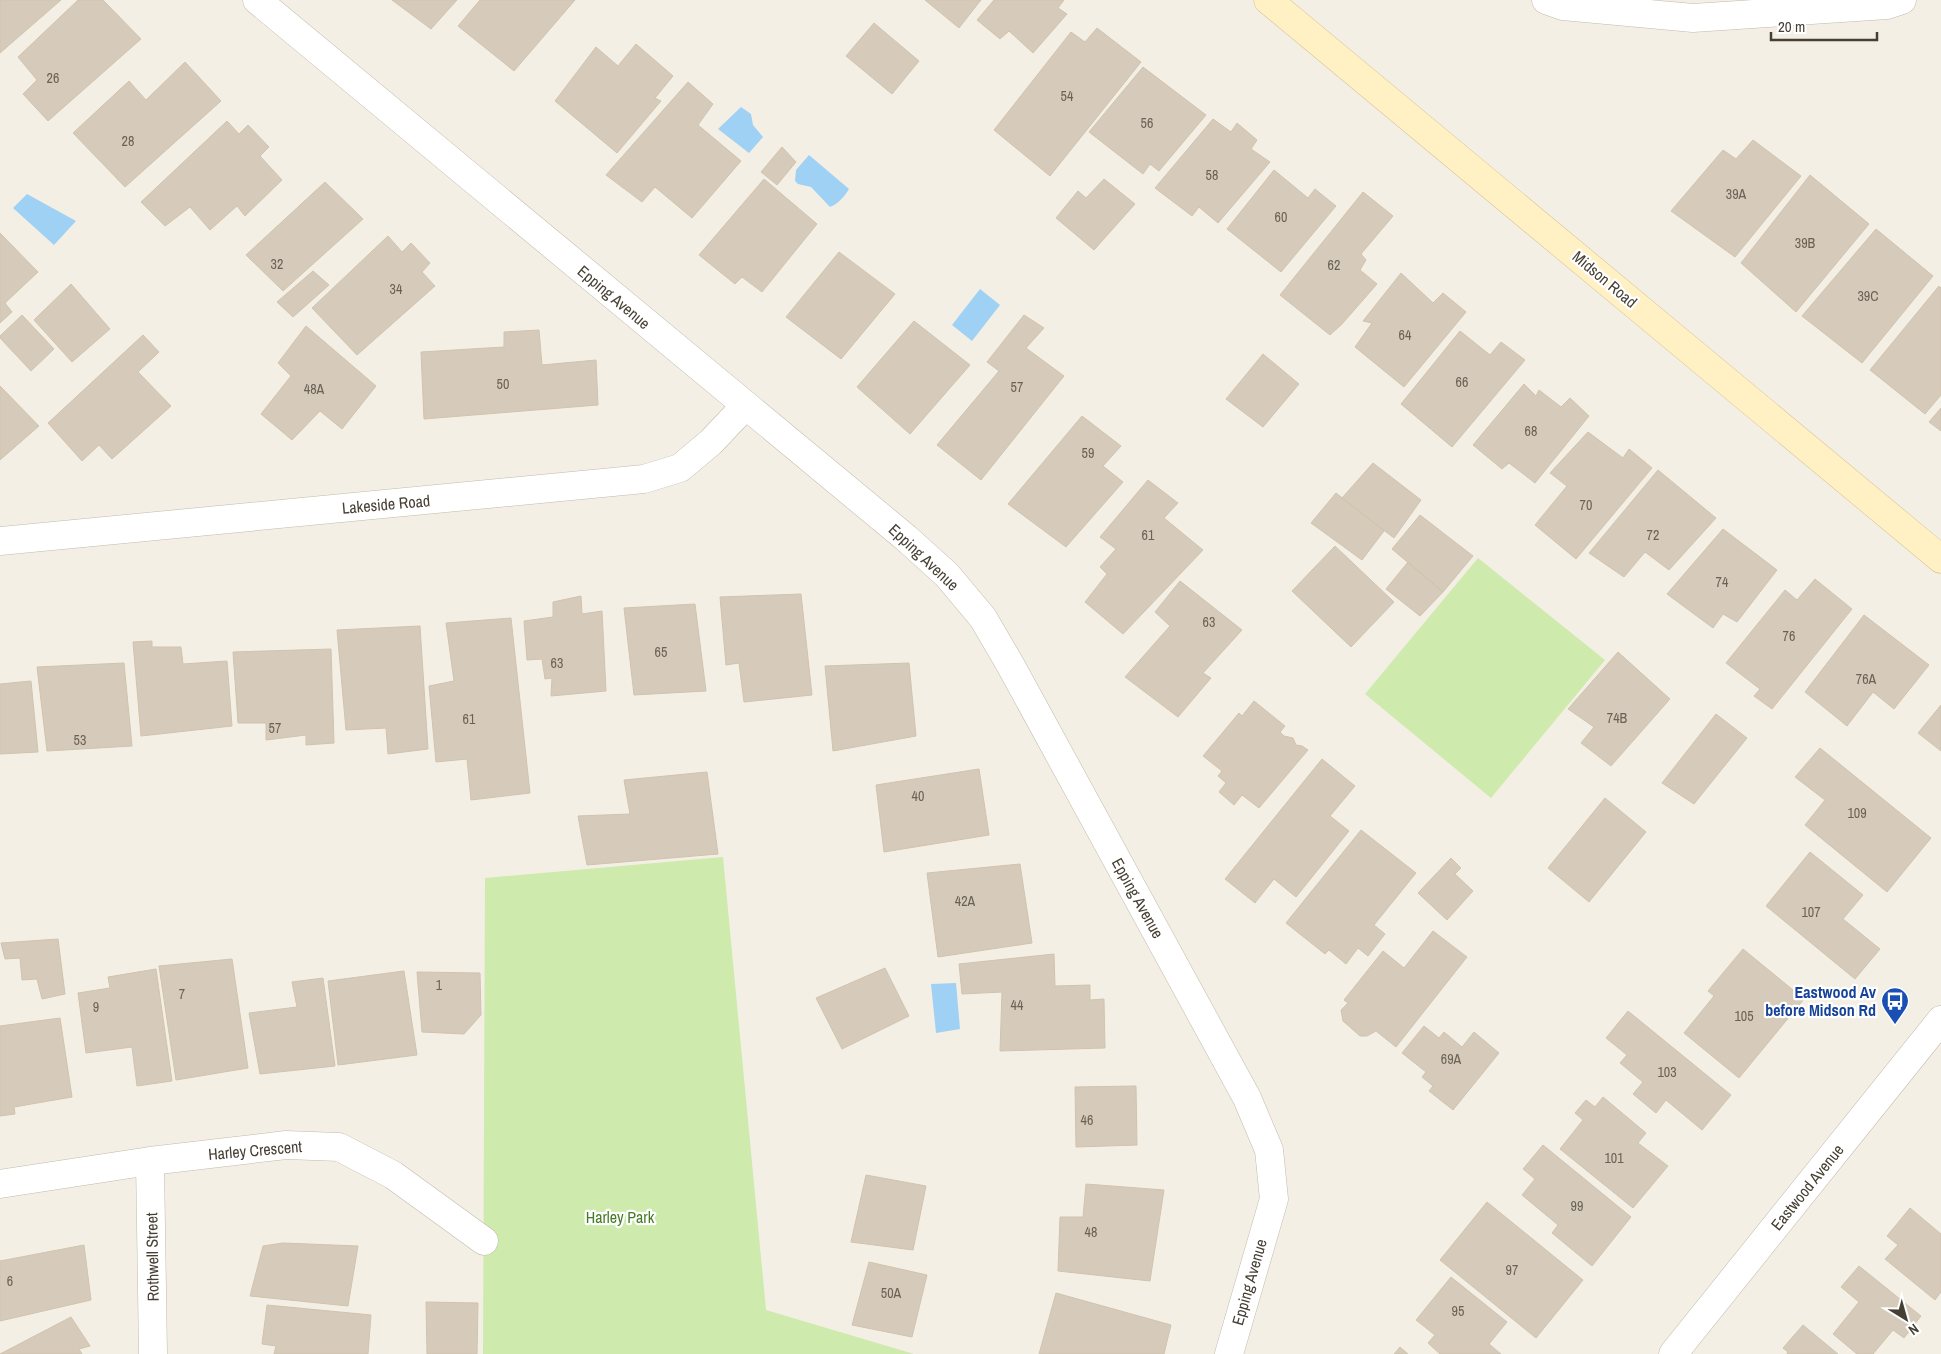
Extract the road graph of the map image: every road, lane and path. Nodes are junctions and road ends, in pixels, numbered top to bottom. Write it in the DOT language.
graph roads {
  1 [pos="257,0"];
  2 [pos="1268,0"];
  3 [pos="1546,0"];
  4 [pos="1902,0"];
  5 [pos="745,406"];
  6 [pos="0,541"];
  7 [pos="1941,560"];
  8 [pos="1941,1020"];
  9 [pos="150,1161"];
  10 [pos="0,1184"];
  11 [pos="484,1240"];
  12 [pos="153,1354"];
  13 [pos="1228,1354"];
  14 [pos="1673,1354"];
  1 -- 5 [label="street, Epping Avenue"];
  2 -- 7 [label="street, Midson Road"];
  3 -- 4 [label="street"];
  5 -- 6 [label="street, Lakeside Road"];
  5 -- 13 [label="street, Epping Avenue"];
  8 -- 14 [label="street, Eastwood Avenue"];
  9 -- 10 [label="street, Harley Crescent"];
  9 -- 11 [label="street, Harley Crescent"];
  9 -- 12 [label="street, Rothwell Street"];
}
